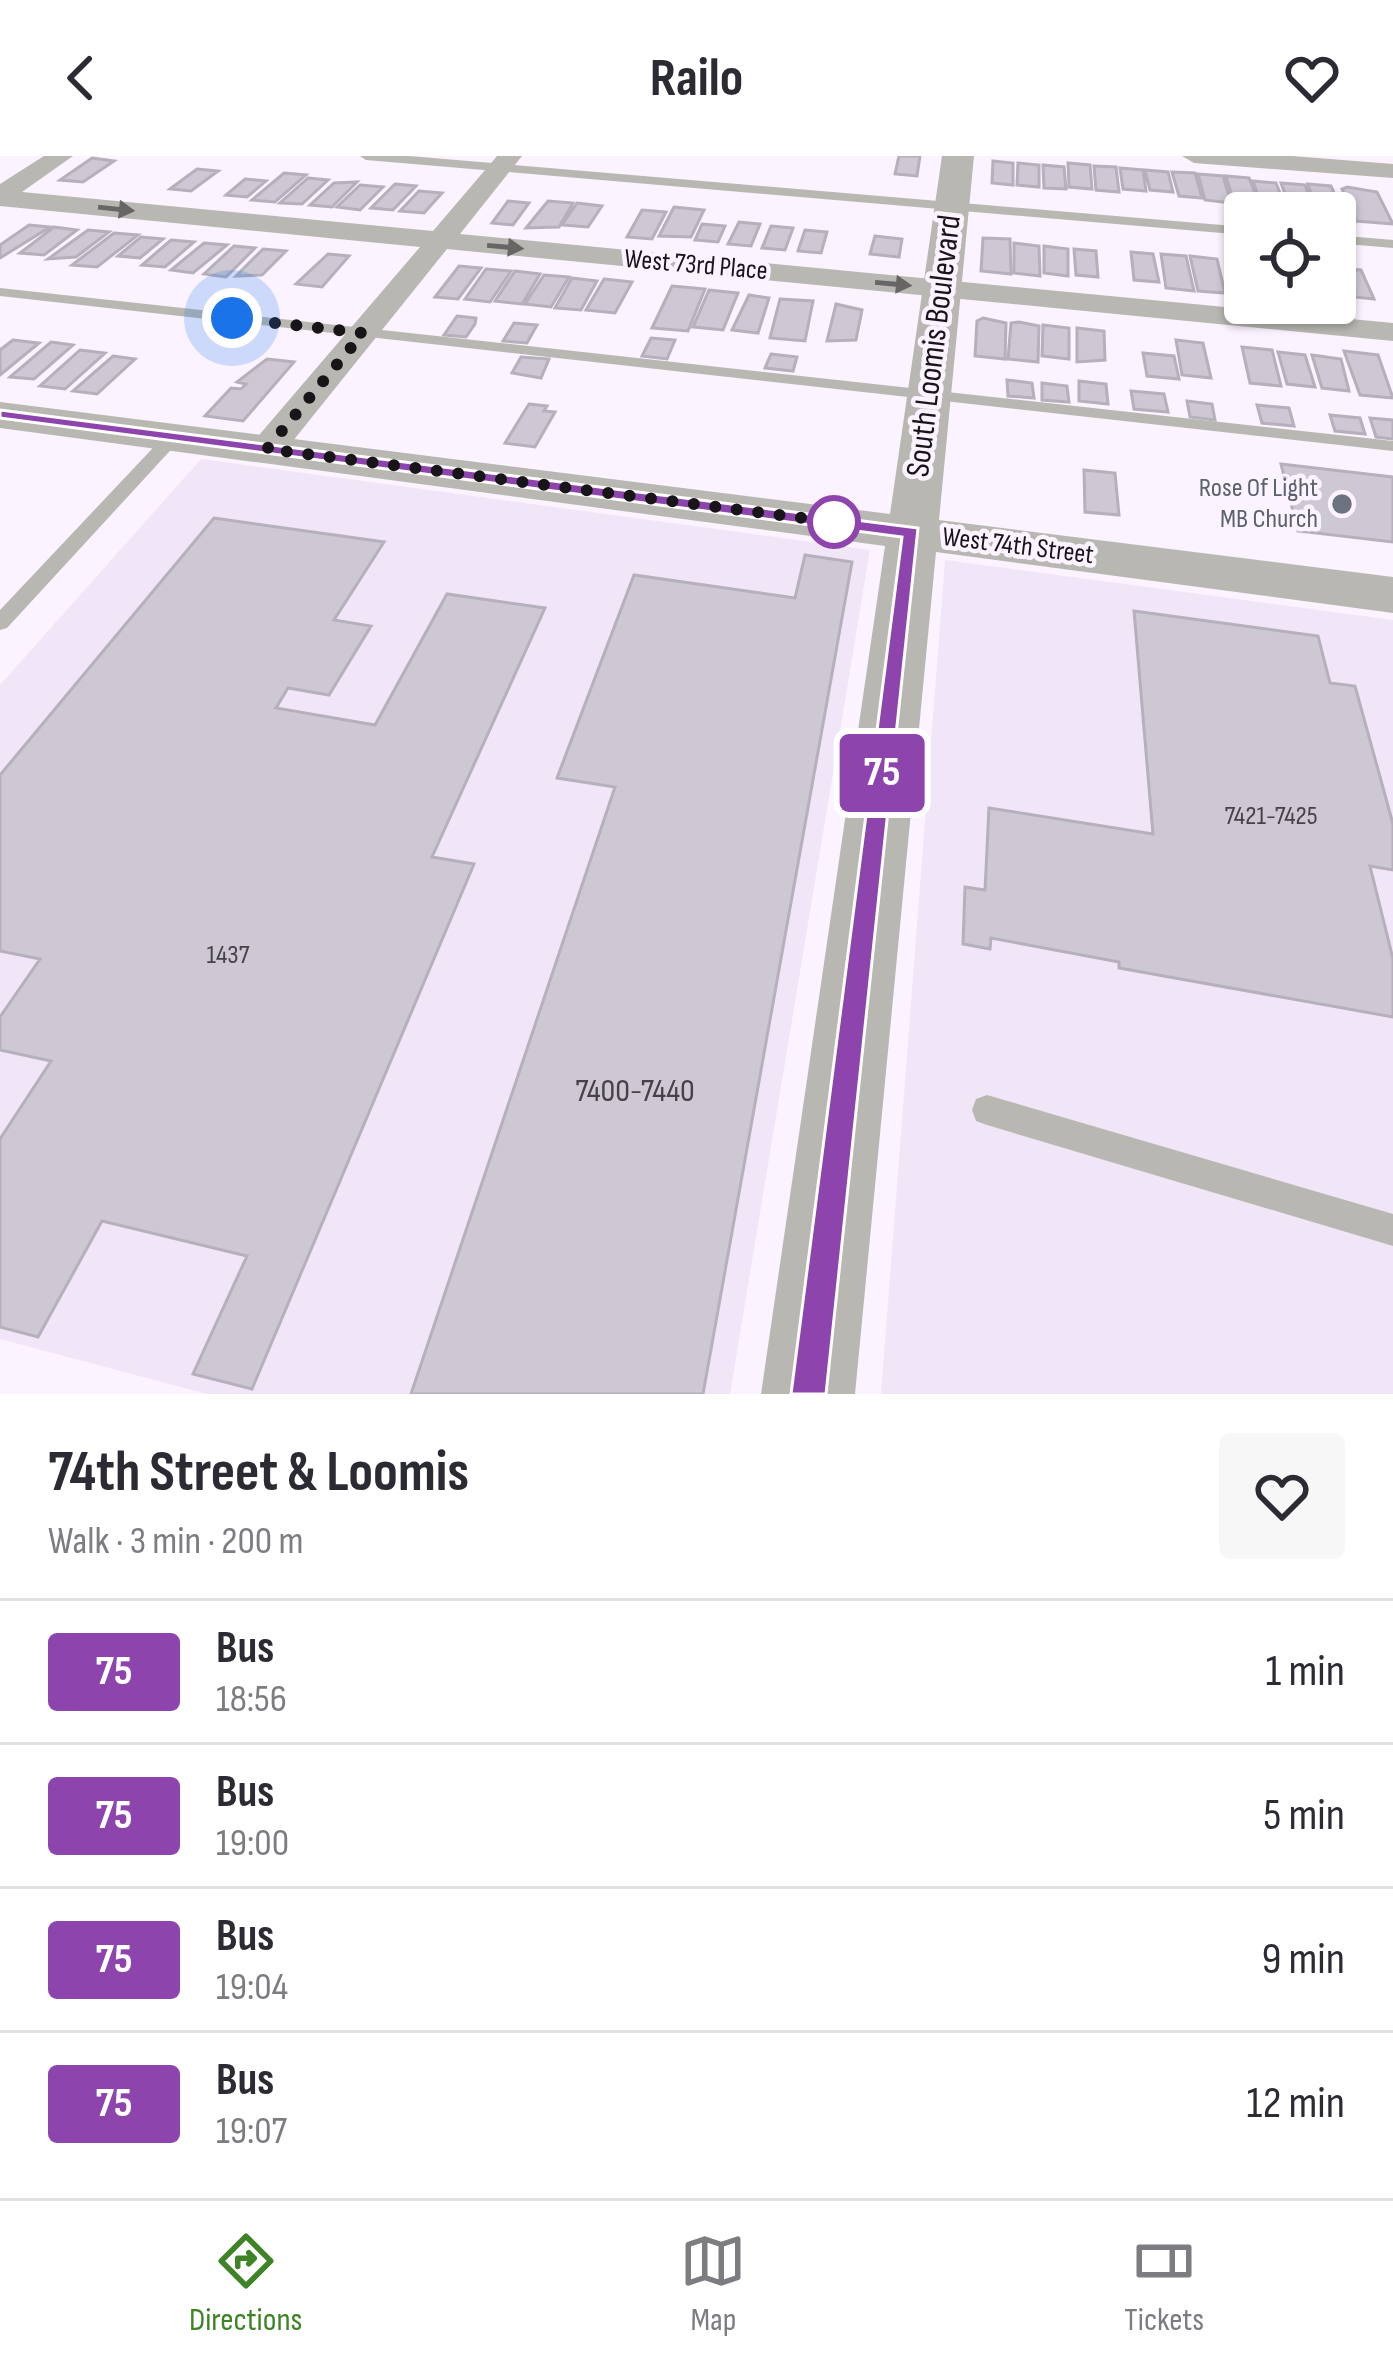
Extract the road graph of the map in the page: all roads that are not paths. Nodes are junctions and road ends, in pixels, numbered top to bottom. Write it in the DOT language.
graph roads {
  1 [pos="61,156"];
  2 [pos="366,156"];
  3 [pos="958,156"];
  4 [pos="1194,156"];
  5 [pos="505,162"];
  6 [pos="1393,171"];
  7 [pos="0,197"];
  8 [pos="952,206"];
  9 [pos="1224,229"];
  10 [pos="440,241"];
  11 [pos="1356,241"];
  12 [pos="1393,244"];
  13 [pos="941,289"];
  14 [pos="0,292"];
  15 [pos="1393,332"];
  16 [pos="363,333"];
  17 [pos="928,395"];
  18 [pos="0,415"];
  19 [pos="173,437"];
  20 [pos="1393,446"];
  21 [pos="267,449"];
  22 [pos="912,532"];
  23 [pos="1393,595"];
  24 [pos="0,623"];
  25 [pos="987,1110"];
  26 [pos="1393,1230"];
  27 [pos="808,1394"];
  1 -- 7 [label="street"];
  2 -- 5 [label="lane"];
  3 -- 8 [label="street, South Loomis Boulevard"];
  4 -- 6 [label="street"];
  5 -- 8 [label="lane"];
  5 -- 10 [label="street"];
  7 -- 10 [label="street, West 73rd Place, one-way"];
  8 -- 9 [label="lane"];
  8 -- 13 [label="street, South Loomis Boulevard"];
  10 -- 13 [label="street, West 73rd Place, one-way"];
  10 -- 16 [label="street"];
  11 -- 12 [label="lane"];
  13 -- 15 [label="street, West 73rd Place"];
  13 -- 17 [label="street, South Loomis Boulevard"];
  14 -- 16 [label="lane"];
  16 -- 17 [label="lane"];
  16 -- 21 [label="street"];
  17 -- 20 [label="lane"];
  17 -- 22 [label="street, South Loomis Boulevard"];
  18 -- 19 [label="street, West 74th Street"];
  19 -- 21 [label="street, West 74th Street"];
  19 -- 24 [label="lane"];
  21 -- 22 [label="street, West 74th Street"];
  22 -- 23 [label="street, West 74th Street"];
  22 -- 27 [label="street, South Loomis Boulevard"];
  25 -- 26 [label="lane"];
}
